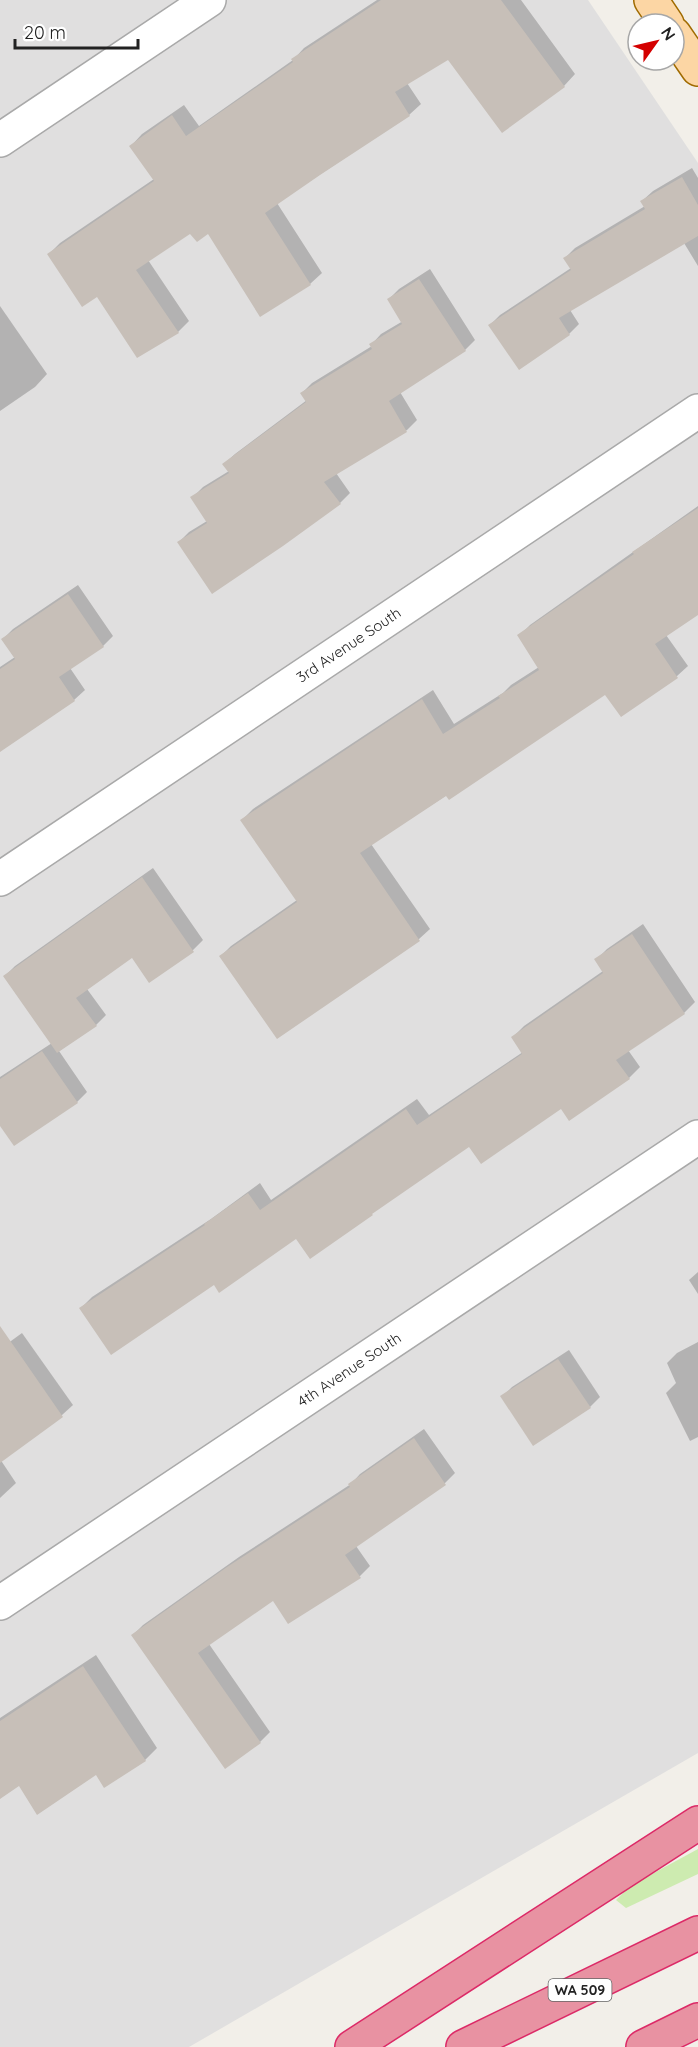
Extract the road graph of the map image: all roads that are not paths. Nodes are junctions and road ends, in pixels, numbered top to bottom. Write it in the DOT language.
graph roads {
  1 [pos="209,0"];
  2 [pos="686,52"];
  3 [pos="698,69"];
  4 [pos="0,140"];
  5 [pos="698,411"];
  6 [pos="0,879"];
  7 [pos="698,1137"];
  8 [pos="0,1603"];
  9 [pos="698,1823"];
  10 [pos="698,1934"];
  11 [pos="698,2020"];
  12 [pos="352,2047"];
  13 [pos="463,2047"];
  14 [pos="643,2047"];
  1 -- 4 [label="street"];
  2 -- 3 [label="main road"];
  5 -- 6 [label="street, 3rd Avenue South"];
  7 -- 8 [label="street, 4th Avenue South"];
  9 -- 12 [label="highway"];
  10 -- 13 [label="highway, WA 509"];
  11 -- 14 [label="highway"];
}
